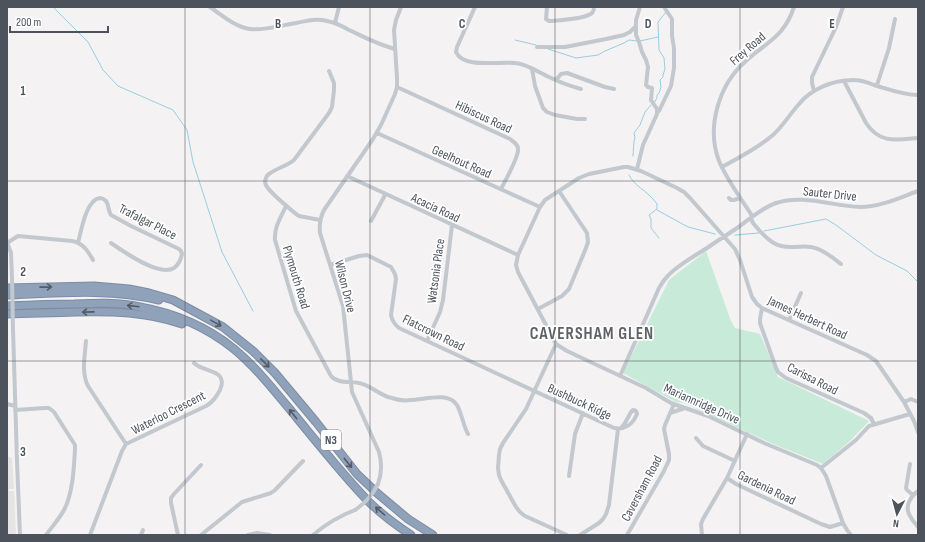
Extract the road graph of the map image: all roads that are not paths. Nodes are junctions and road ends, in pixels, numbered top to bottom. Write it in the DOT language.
graph roads {
  1 [pos="210,7"];
  2 [pos="339,7"];
  3 [pos="401,7"];
  4 [pos="475,7"];
  5 [pos="547,7"];
  6 [pos="594,7"];
  7 [pos="640,7"];
  8 [pos="664,7"];
  9 [pos="794,7"];
  10 [pos="844,7"];
  11 [pos="895,18"];
  12 [pos="335,23"];
  13 [pos="636,26"];
  14 [pos="537,47"];
  15 [pos="395,49"];
  16 [pos="532,69"];
  17 [pos="329,71"];
  18 [pos="556,80"];
  19 [pos="844,81"];
  20 [pos="876,85"];
  21 [pos="397,87"];
  22 [pos="581,89"];
  23 [pos="614,89"];
  24 [pos="814,91"];
  25 [pos="918,95"];
  26 [pos="657,110"];
  27 [pos="585,119"];
  28 [pos="377,133"];
  29 [pos="918,138"];
  30 [pos="722,167"];
  31 [pos="637,169"];
  32 [pos="347,176"];
  33 [pos="501,189"];
  34 [pos="559,191"];
  35 [pos="918,192"];
  36 [pos="385,195"];
  37 [pos="729,198"];
  38 [pos="740,198"];
  39 [pos="286,206"];
  40 [pos="540,207"];
  41 [pos="751,217"];
  42 [pos="320,220"];
  43 [pos="371,221"];
  44 [pos="452,225"];
  45 [pos="724,236"];
  46 [pos="78,242"];
  47 [pos="7,243"];
  48 [pos="111,243"];
  49 [pos="520,250"];
  50 [pos="512,252"];
  51 [pos="518,255"];
  52 [pos="93,260"];
  53 [pos="841,264"];
  54 [pos="330,265"];
  55 [pos="7,288"];
  56 [pos="801,293"];
  57 [pos="7,295"];
  58 [pos="7,306"];
  59 [pos="762,308"];
  60 [pos="538,309"];
  61 [pos="64,312"];
  62 [pos="195,312"];
  63 [pos="7,314"];
  64 [pos="7,319"];
  65 [pos="789,320"];
  66 [pos="86,341"];
  67 [pos="427,341"];
  68 [pos="556,344"];
  69 [pos="232,348"];
  70 [pos="194,363"];
  71 [pos="620,376"];
  72 [pos="350,382"];
  73 [pos="534,391"];
  74 [pos="904,402"];
  75 [pos="918,402"];
  76 [pos="7,404"];
  77 [pos="674,404"];
  78 [pos="15,408"];
  79 [pos="686,408"];
  80 [pos="583,413"];
  81 [pos="670,413"];
  82 [pos="910,414"];
  83 [pos="874,424"];
  84 [pos="619,428"];
  85 [pos="918,432"];
  86 [pos="468,434"];
  87 [pos="747,434"];
  88 [pos="696,438"];
  89 [pos="126,444"];
  90 [pos="303,461"];
  91 [pos="734,461"];
  92 [pos="910,464"];
  93 [pos="201,465"];
  94 [pos="822,468"];
  95 [pos="569,476"];
  96 [pos="727,478"];
  97 [pos="918,491"];
  98 [pos="913,495"];
  99 [pos="843,523"];
  100 [pos="918,527"];
  101 [pos="269,534"];
  102 [pos="20,535"];
  103 [pos="46,535"];
  104 [pos="90,535"];
  105 [pos="178,535"];
  106 [pos="201,535"];
  107 [pos="248,535"];
  108 [pos="313,535"];
  109 [pos="411,535"];
  110 [pos="432,535"];
  111 [pos="567,535"];
  112 [pos="580,535"];
  113 [pos="626,535"];
  114 [pos="702,535"];
  115 [pos="851,535"];
  1 -- 12 [label="street"];
  2 -- 12 [label="street"];
  3 -- 15 [label="street"];
  4 -- 16 [label="street"];
  5 -- 6 [label="street"];
  7 -- 13 [label="street"];
  8 -- 26 [label="street"];
  9 -- 30 [label="street, Frey Road"];
  10 -- 24 [label="street"];
  11 -- 20 [label="street"];
  12 -- 15 [label="street"];
  13 -- 14 [label="street"];
  13 -- 26 [label="street"];
  15 -- 21 [label="street"];
  16 -- 18 [label="street"];
  16 -- 27 [label="street"];
  17 -- 39 [label="street"];
  18 -- 22 [label="street"];
  18 -- 23 [label="street"];
  19 -- 20 [label="street"];
  19 -- 24 [label="street"];
  19 -- 29 [label="street"];
  20 -- 25 [label="street"];
  21 -- 28 [label="street"];
  21 -- 33 [label="street, Hibiscus Road"];
  24 -- 30 [label="street"];
  26 -- 31 [label="street"];
  28 -- 32 [label="street"];
  28 -- 33 [label="street, Geelhout Road"];
  30 -- 38 [label="street, Frey Road"];
  31 -- 34 [label="street, James Herbert Road"];
  31 -- 45 [label="street, James Herbert Road"];
  32 -- 36 [label="street, Acacia Road"];
  32 -- 42 [label="street"];
  33 -- 40 [label="street, Geelhout Road"];
  34 -- 40 [label="street, James Herbert Road"];
  34 -- 60 [label="street"];
  35 -- 41 [label="street, Sauter Drive"];
  36 -- 43 [label="street"];
  36 -- 44 [label="street, Acacia Road"];
  37 -- 38 [label="street"];
  38 -- 41 [label="street, Frey Road"];
  39 -- 42 [label="street"];
  39 -- 72 [label="street, Plymouth Road"];
  40 -- 49 [label="street, James Herbert Road"];
  41 -- 45 [label="street, Sauter Drive"];
  41 -- 53 [label="street, Frey Road"];
  42 -- 54 [label="street, Wilson Drive"];
  44 -- 50 [label="street, Acacia Road"];
  44 -- 67 [label="street, Watsonia Place"];
  45 -- 59 [label="street, James Herbert Road"];
  45 -- 71 [label="street, Sauter Drive"];
  46 -- 47 [label="street"];
  46 -- 48 [label="street, Trafalgar Place"];
  46 -- 52 [label="street"];
  47 -- 78 [label="street, bridge"];
  49 -- 50 [label="street"];
  49 -- 51 [label="street, James Herbert Road"];
  50 -- 51 [label="street, Acacia Road"];
  51 -- 60 [label="street"];
  54 -- 67 [label="street, Flatcrown Road"];
  54 -- 72 [label="street, Wilson Drive"];
  55 -- 62 [label="highway, one-way"];
  56 -- 65 [label="street"];
  57 -- 62 [label="highway, N3"];
  69 -- 58 [label="highway, N3, one-way"];
  59 -- 65 [label="street, James Herbert Road"];
  59 -- 83 [label="street, Carissa Road"];
  60 -- 68 [label="street"];
  61 -- 63 [label="highway"];
  61 -- 64 [label="highway"];
  69 -- 61 [label="highway, one-way"];
  62 -- 110 [label="highway, N3, one-way"];
  65 -- 74 [label="street, James Herbert Road"];
  66 -- 89 [label="street"];
  67 -- 73 [label="street, Flatcrown Road"];
  68 -- 71 [label="street, Mariannridge Drive"];
  68 -- 73 [label="street, Bushbuck Ridge"];
  109 -- 69 [label="highway, N3, one-way"];
  70 -- 89 [label="street, Waterloo Crescent"];
  71 -- 77 [label="street, Mariannridge Drive"];
  72 -- 86 [label="street, Plymouth Road"];
  72 -- 108 [label="street, Wilson Drive, bridge"];
  73 -- 80 [label="street, Bushbuck Ridge"];
  73 -- 111 [label="street"];
  74 -- 75 [label="street"];
  74 -- 82 [label="street, James Herbert Road"];
  76 -- 78 [label="street"];
  77 -- 79 [label="street, Mariannridge Drive"];
  77 -- 81 [label="street, Caversham Road"];
  78 -- 102 [label="street"];
  78 -- 103 [label="street"];
  79 -- 81 [label="street"];
  79 -- 87 [label="street, Mariannridge Drive"];
  80 -- 84 [label="street, Bushbuck Ridge"];
  80 -- 95 [label="street"];
  81 -- 113 [label="street, Caversham Road"];
  82 -- 83 [label="street"];
  82 -- 85 [label="street, James Herbert Road"];
  83 -- 94 [label="street"];
  84 -- 84 [label="street, Bushbuck Ridge"];
  84 -- 112 [label="street"];
  87 -- 91 [label="street, Gardenia Road"];
  87 -- 94 [label="street, Mariannridge Drive"];
  88 -- 91 [label="street"];
  89 -- 104 [label="street, Waterloo Crescent"];
  90 -- 106 [label="street"];
  91 -- 96 [label="street, Gardenia Road"];
  92 -- 98 [label="street"];
  93 -- 105 [label="street"];
  94 -- 99 [label="street"];
  96 -- 99 [label="street, Gardenia Road"];
  96 -- 114 [label="street"];
  97 -- 98 [label="street"];
  98 -- 100 [label="street"];
  99 -- 115 [label="street"];
  101 -- 107 [label="street"];
}
